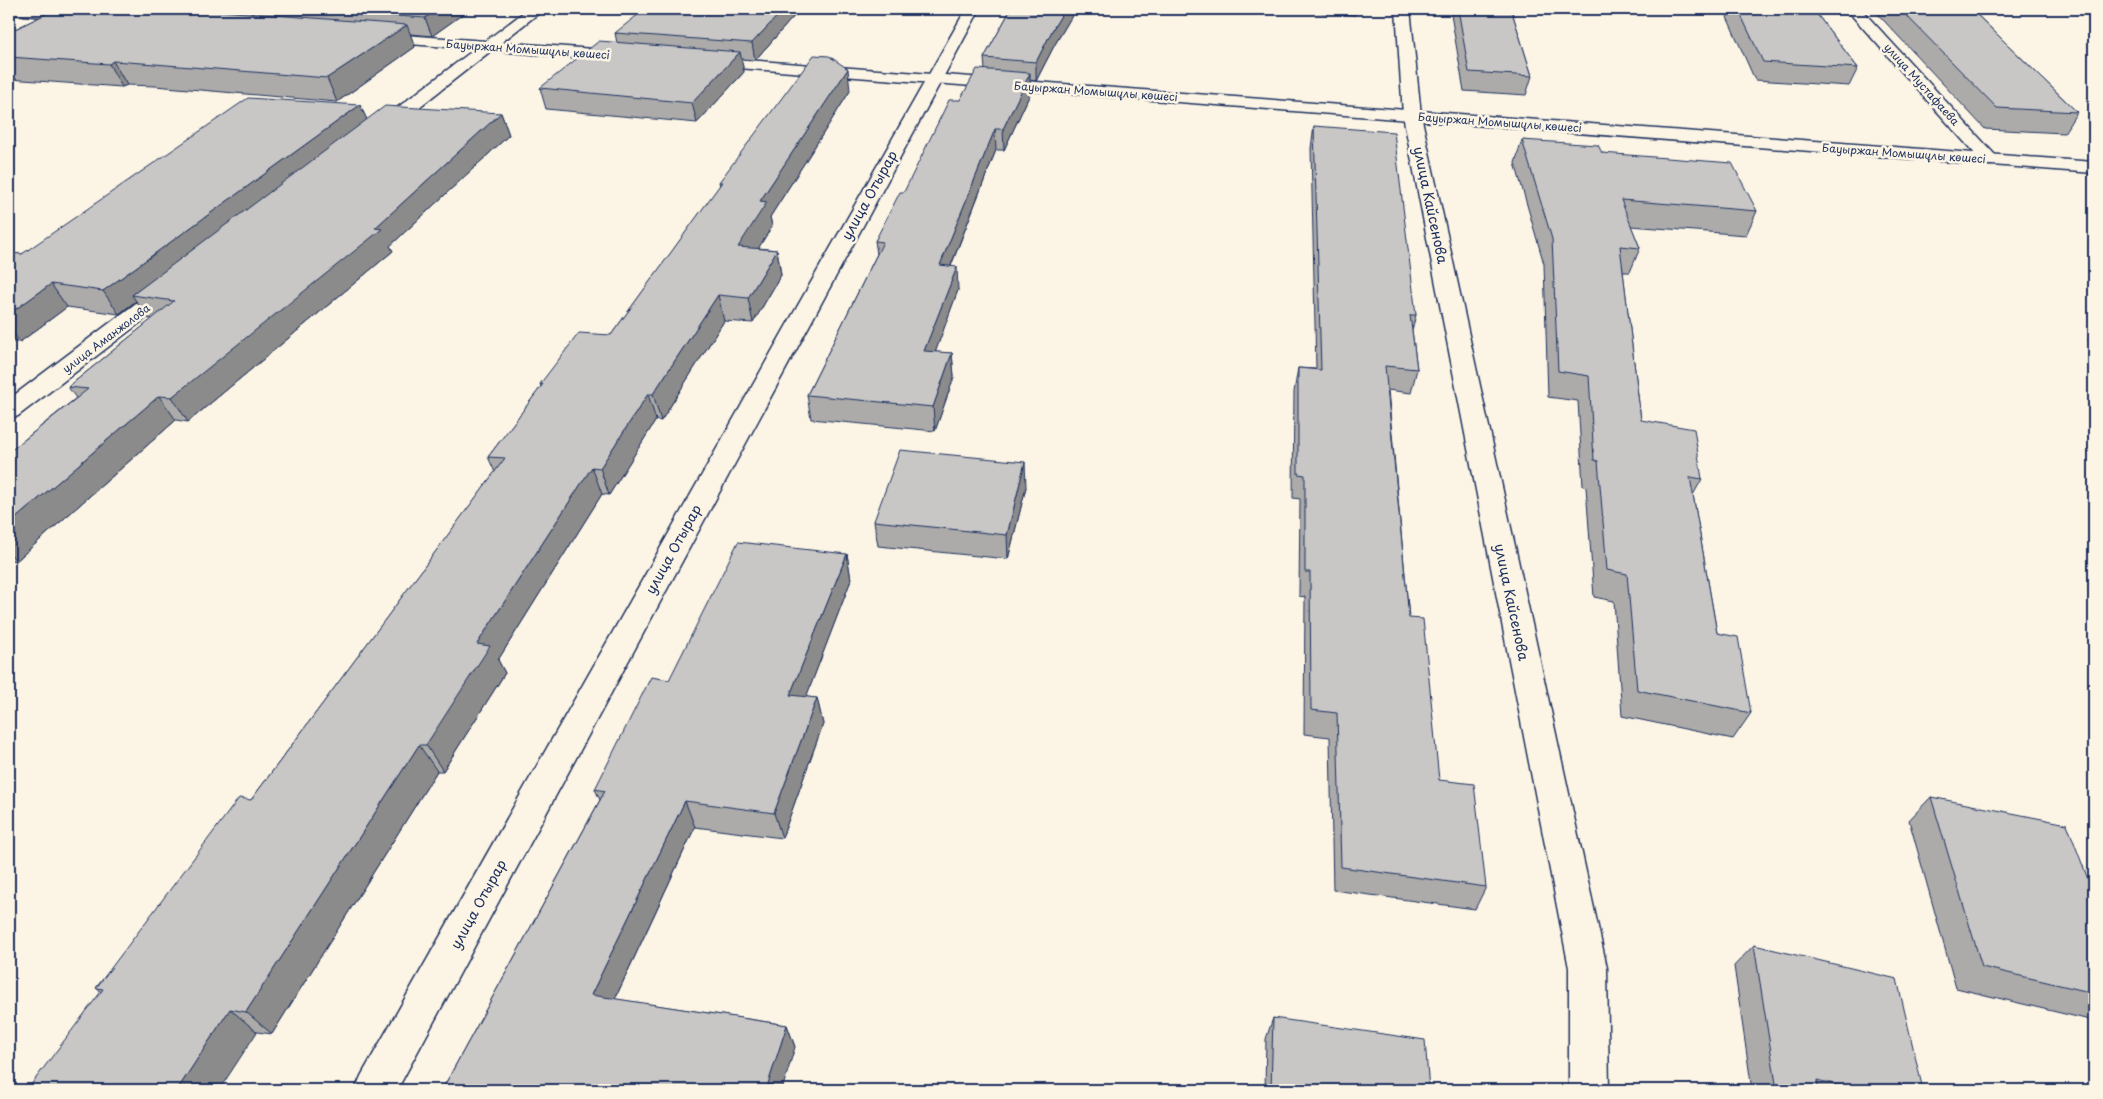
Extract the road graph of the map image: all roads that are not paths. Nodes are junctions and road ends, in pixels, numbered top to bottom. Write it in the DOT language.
graph roads {
  1 [pos="537,9"];
  2 [pos="973,9"];
  3 [pos="1403,9"];
  4 [pos="1853,9"];
  5 [pos="9,10"];
  6 [pos="59,11"];
  7 [pos="104,17"];
  8 [pos="24,28"];
  9 [pos="361,36"];
  10 [pos="489,46"];
  11 [pos="637,57"];
  12 [pos="687,60"];
  13 [pos="933,78"];
  14 [pos="1412,115"];
  15 [pos="363,142"];
  16 [pos="1990,160"];
  17 [pos="2094,168"];
  18 [pos="190,274"];
  19 [pos="9,411"];
  20 [pos="375,1090"];
  21 [pos="1589,1090"];
  1 -- 10 [label="street"];
  2 -- 13 [label="street, улица Отырар"];
  3 -- 14 [label="street, улица Кайсенова"];
  4 -- 16 [label="street, улица Мустафаева"];
  5 -- 6 [label="street"];
  6 -- 7 [label="street"];
  6 -- 8 [label="street"];
  9 -- 10 [label="street, Бауыржан Момышұлы көшесі"];
  10 -- 11 [label="street, Бауыржан Момышұлы көшесі"];
  10 -- 15 [label="street"];
  12 -- 13 [label="street, Бауыржан Момышұлы көшесі"];
  13 -- 14 [label="street, Бауыржан Момышұлы көшесі"];
  13 -- 20 [label="street, улица Отырар"];
  14 -- 16 [label="street, Бауыржан Момышұлы көшесі"];
  14 -- 21 [label="street, улица Кайсенова"];
  16 -- 17 [label="street, Бауыржан Момышұлы көшесі"];
  18 -- 19 [label="street, улица Аманжолова"];
}
